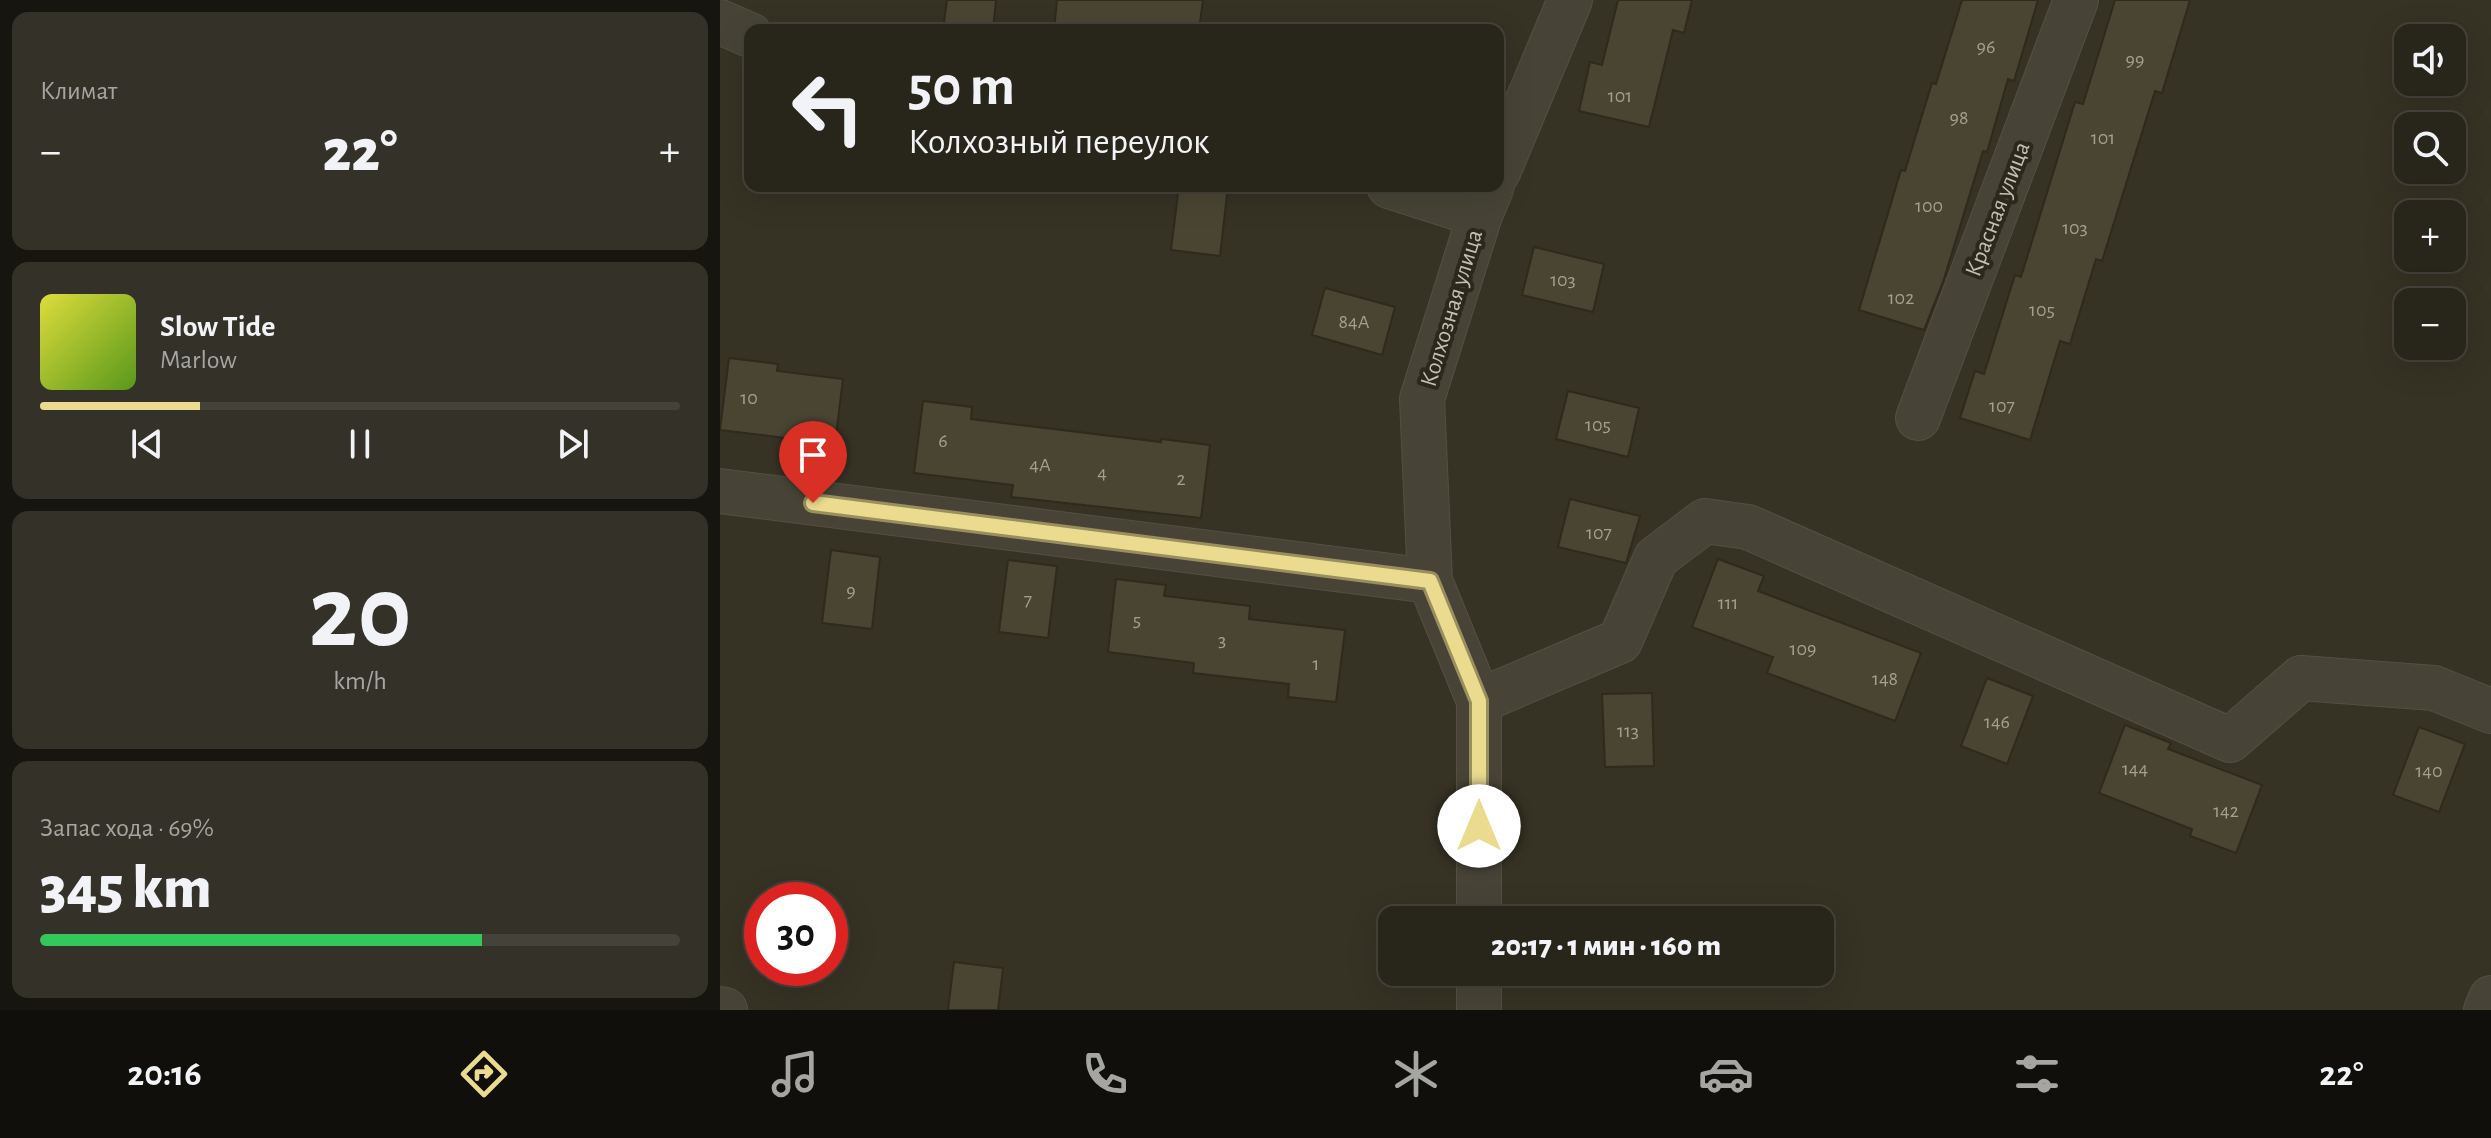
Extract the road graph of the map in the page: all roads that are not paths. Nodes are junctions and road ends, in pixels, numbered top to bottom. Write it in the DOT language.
graph roads {
  1 [pos="1570,0"];
  2 [pos="2076,0"];
  3 [pos="720,22"];
  4 [pos="744,32"];
  5 [pos="1504,158"];
  6 [pos="1431,192"];
  7 [pos="1486,200"];
  8 [pos="1918,418"];
  9 [pos="720,491"];
  10 [pos="1430,581"];
  11 [pos="1479,701"];
  12 [pos="2491,711"];
  13 [pos="1479,906"];
  14 [pos="1479,986"];
  15 [pos="2491,998"];
  16 [pos="1479,1010"];
  17 [pos="2486,1010"];
  1 -- 5 [label="street"];
  2 -- 8 [label="street, Красная улица"];
  3 -- 4 [label="street"];
  6 -- 7 [label="street, Колхозная улица"];
  7 -- 10 [label="street, Колхозная улица"];
  9 -- 10 [label="street"];
  10 -- 11 [label="street, Колхозная улица"];
  11 -- 12 [label="street"];
  11 -- 13 [label="street, Колхозная улица"];
  14 -- 16 [label="street"];
  15 -- 17 [label="street"];
}
